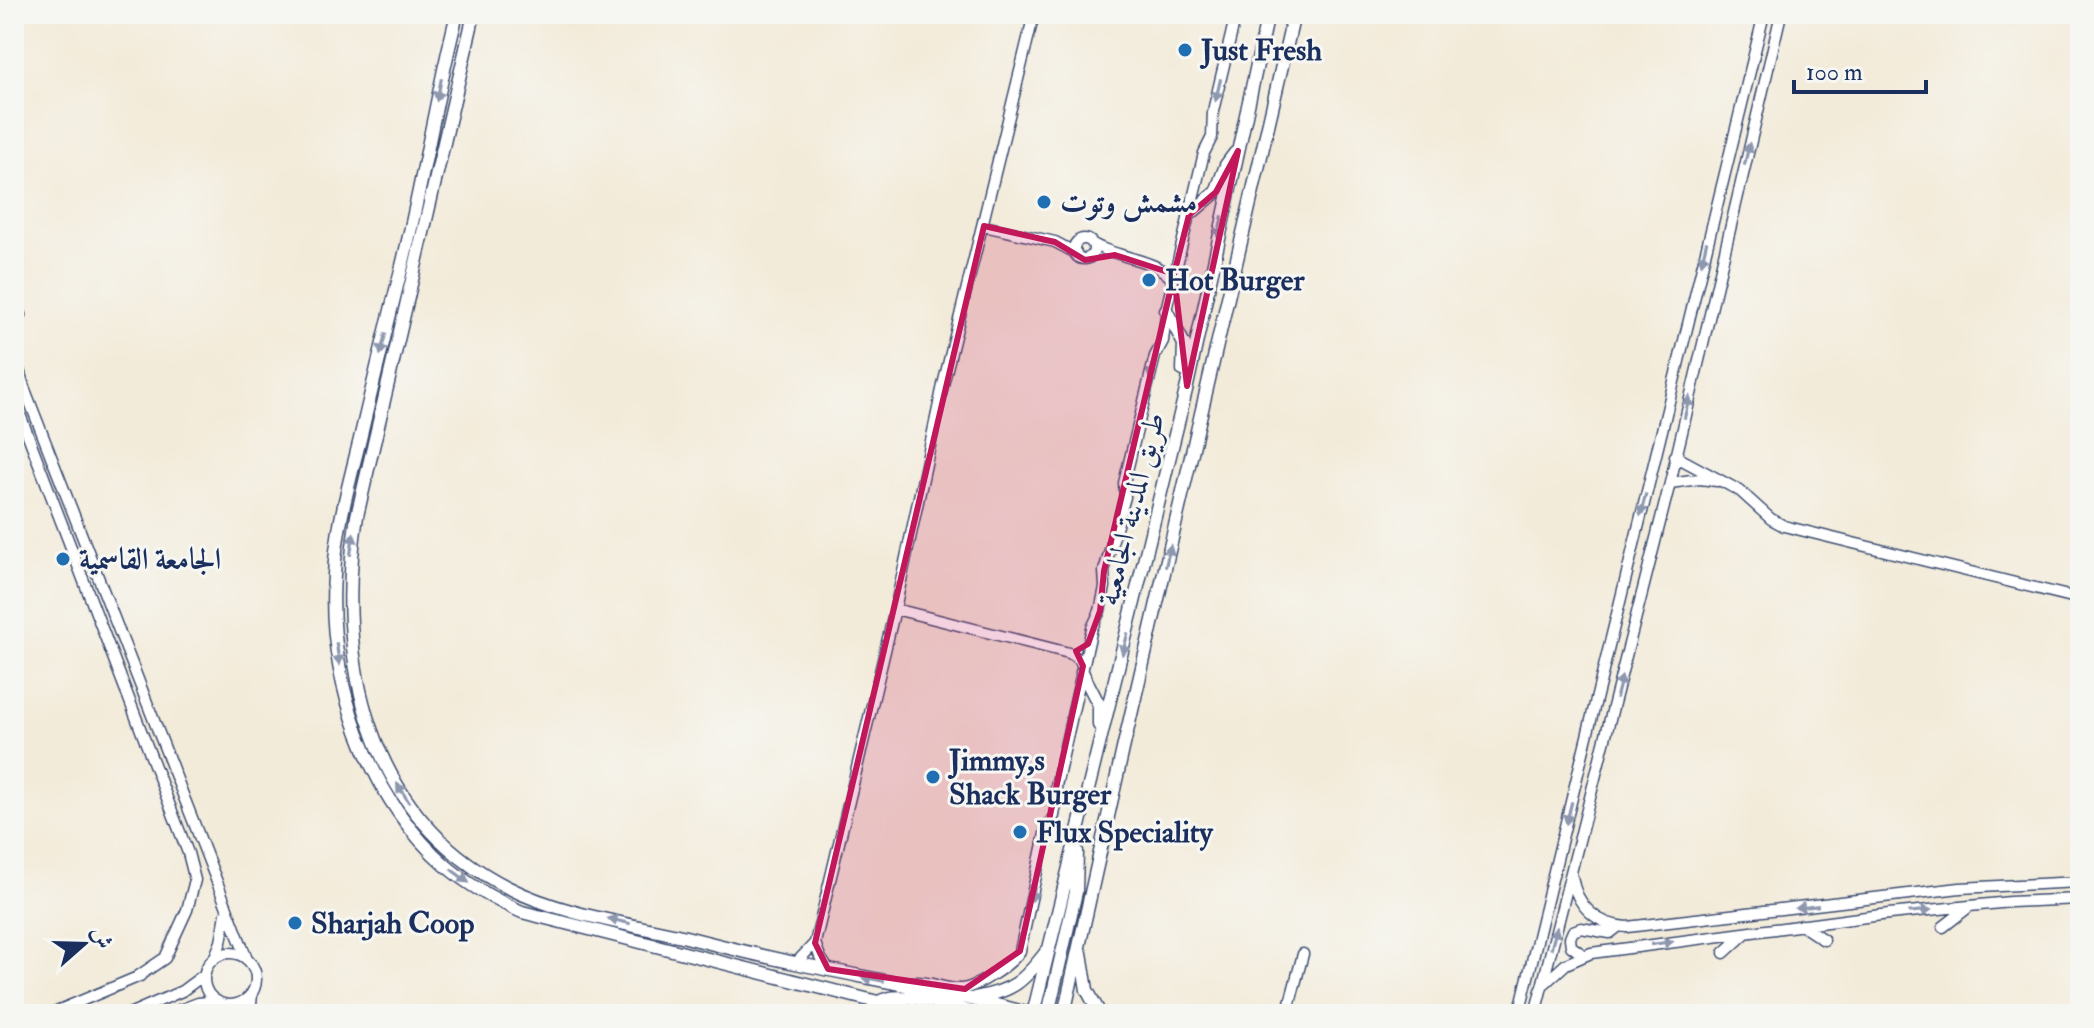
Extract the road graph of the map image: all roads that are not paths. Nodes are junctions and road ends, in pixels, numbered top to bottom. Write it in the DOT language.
graph roads {
  1 [pos="457,14"];
  2 [pos="474,14"];
  3 [pos="1034,14"];
  4 [pos="1236,14"];
  5 [pos="1268,14"];
  6 [pos="1294,14"];
  7 [pos="1764,14"];
  8 [pos="1781,14"];
  9 [pos="1238,151"];
  10 [pos="1189,215"];
  11 [pos="984,226"];
  12 [pos="1079,240"];
  13 [pos="1055,242"];
  14 [pos="1092,250"];
  15 [pos="1076,253"];
  16 [pos="1178,258"];
  17 [pos="1153,265"];
  18 [pos="1173,281"];
  19 [pos="14,295"];
  20 [pos="1166,310"];
  21 [pos="14,336"];
  22 [pos="14,353"];
  23 [pos="14,375"];
  24 [pos="1187,386"];
  25 [pos="24,387"];
  26 [pos="14,407"];
  27 [pos="14,414"];
  28 [pos="24,430"];
  29 [pos="1675,456"];
  30 [pos="1670,483"];
  31 [pos="1727,483"];
  32 [pos="2080,599"];
  33 [pos="895,609"];
  34 [pos="1088,644"];
  35 [pos="1063,651"];
  36 [pos="1082,669"];
  37 [pos="1101,743"];
  38 [pos="1576,785"];
  39 [pos="1593,790"];
  40 [pos="1076,844"];
  41 [pos="1572,873"];
  42 [pos="2080,882"];
  43 [pos="2080,899"];
  44 [pos="226,904"];
  45 [pos="1970,906"];
  46 [pos="1801,925"];
  47 [pos="1619,926"];
  48 [pos="1943,927"];
  49 [pos="1746,932"];
  50 [pos="1824,940"];
  51 [pos="815,943"];
  52 [pos="1080,946"];
  53 [pos="1049,949"];
  54 [pos="1724,953"];
  55 [pos="1303,954"];
  56 [pos="1583,955"];
  57 [pos="214,959"];
  58 [pos="247,959"];
  59 [pos="796,963"];
  60 [pos="828,969"];
  61 [pos="205,974"];
  62 [pos="904,985"];
  63 [pos="1541,988"];
  64 [pos="252,994"];
  65 [pos="968,999"];
  66 [pos="219,1002"];
  67 [pos="879,1002"];
  68 [pos="50,1014"];
  69 [pos="129,1014"];
  70 [pos="169,1014"];
  71 [pos="234,1014"];
  72 [pos="250,1014"];
  73 [pos="925,1014"];
  74 [pos="979,1014"];
  75 [pos="1032,1014"];
  76 [pos="1048,1014"];
  77 [pos="1064,1014"];
  78 [pos="1100,1014"];
  79 [pos="1287,1014"];
  80 [pos="1519,1014"];
  81 [pos="1535,1014"];
  1 -- 67 [label="main road, one-way"];
  59 -- 2 [label="main road, one-way"];
  3 -- 11 [label="street"];
  4 -- 10 [label="street, one-way"];
  5 -- 9 [label="main road, طريق المدينة الجامعية"];
  52 -- 6 [label="main road, طريق المدينة الجامعية, one-way"];
  7 -- 38 [label="street, one-way"];
  29 -- 8 [label="street, one-way"];
  9 -- 10 [label="main road"];
  9 -- 24 [label="main road, طريق المدينة الجامعية, one-way"];
  10 -- 16 [label="street"];
  11 -- 13 [label="street"];
  11 -- 33 [label="street"];
  12 -- 13 [label="street"];
  12 -- 14 [label="street"];
  12 -- 15 [label="street"];
  13 -- 15 [label="street"];
  14 -- 15 [label="street"];
  14 -- 17 [label="street"];
  16 -- 17 [label="street"];
  16 -- 18 [label="street"];
  17 -- 18 [label="street"];
  18 -- 20 [label="street"];
  19 -- 21 [label="street"];
  20 -- 24 [label="main road"];
  20 -- 34 [label="street, one-way"];
  22 -- 25 [label="street"];
  23 -- 25 [label="street"];
  24 -- 37 [label="main road, طريق المدينة الجامعية, one-way"];
  25 -- 44 [label="street"];
  26 -- 28 [label="street"];
  27 -- 28 [label="street"];
  28 -- 68 [label="street"];
  29 -- 30 [label="street"];
  29 -- 31 [label="street"];
  30 -- 31 [label="street"];
  39 -- 30 [label="street, one-way"];
  31 -- 32 [label="street"];
  33 -- 35 [label="street"];
  33 -- 51 [label="street"];
  34 -- 35 [label="street"];
  34 -- 36 [label="street"];
  35 -- 36 [label="street"];
  36 -- 37 [label="main road"];
  36 -- 62 [label="street, one-way"];
  37 -- 40 [label="main road, طريق المدينة الجامعية"];
  38 -- 39 [label="street"];
  38 -- 80 [label="street, one-way"];
  39 -- 41 [label="street"];
  40 -- 53 [label="main road, طريق المدينة الجامعية"];
  40 -- 76 [label="main road"];
  41 -- 47 [label="street"];
  63 -- 41 [label="street, one-way"];
  42 -- 47 [label="street, one-way"];
  43 -- 45 [label="street"];
  44 -- 57 [label="street"];
  44 -- 58 [label="street"];
  46 -- 45 [label="street, one-way"];
  45 -- 48 [label="street"];
  46 -- 49 [label="street"];
  46 -- 50 [label="street"];
  47 -- 56 [label="street"];
  49 -- 54 [label="street"];
  56 -- 49 [label="street, one-way"];
  51 -- 59 [label="street"];
  51 -- 60 [label="street"];
  52 -- 77 [label="main road, طريق المدينة الجامعية"];
  52 -- 78 [label="main road"];
  53 -- 65 [label="main road"];
  53 -- 75 [label="main road, طريق المدينة الجامعية"];
  55 -- 79 [label="street"];
  56 -- 63 [label="street"];
  57 -- 58 [label="street"];
  57 -- 61 [label="street"];
  58 -- 64 [label="street"];
  59 -- 60 [label="main road"];
  62 -- 60 [label="main road, one-way"];
  61 -- 66 [label="street"];
  61 -- 69 [label="street"];
  62 -- 65 [label="main road"];
  63 -- 81 [label="street"];
  64 -- 66 [label="street"];
  64 -- 72 [label="street"];
  65 -- 75 [label="main road"];
  66 -- 70 [label="street"];
  66 -- 71 [label="street"];
  67 -- 73 [label="main road"];
  67 -- 74 [label="main road"];
}
